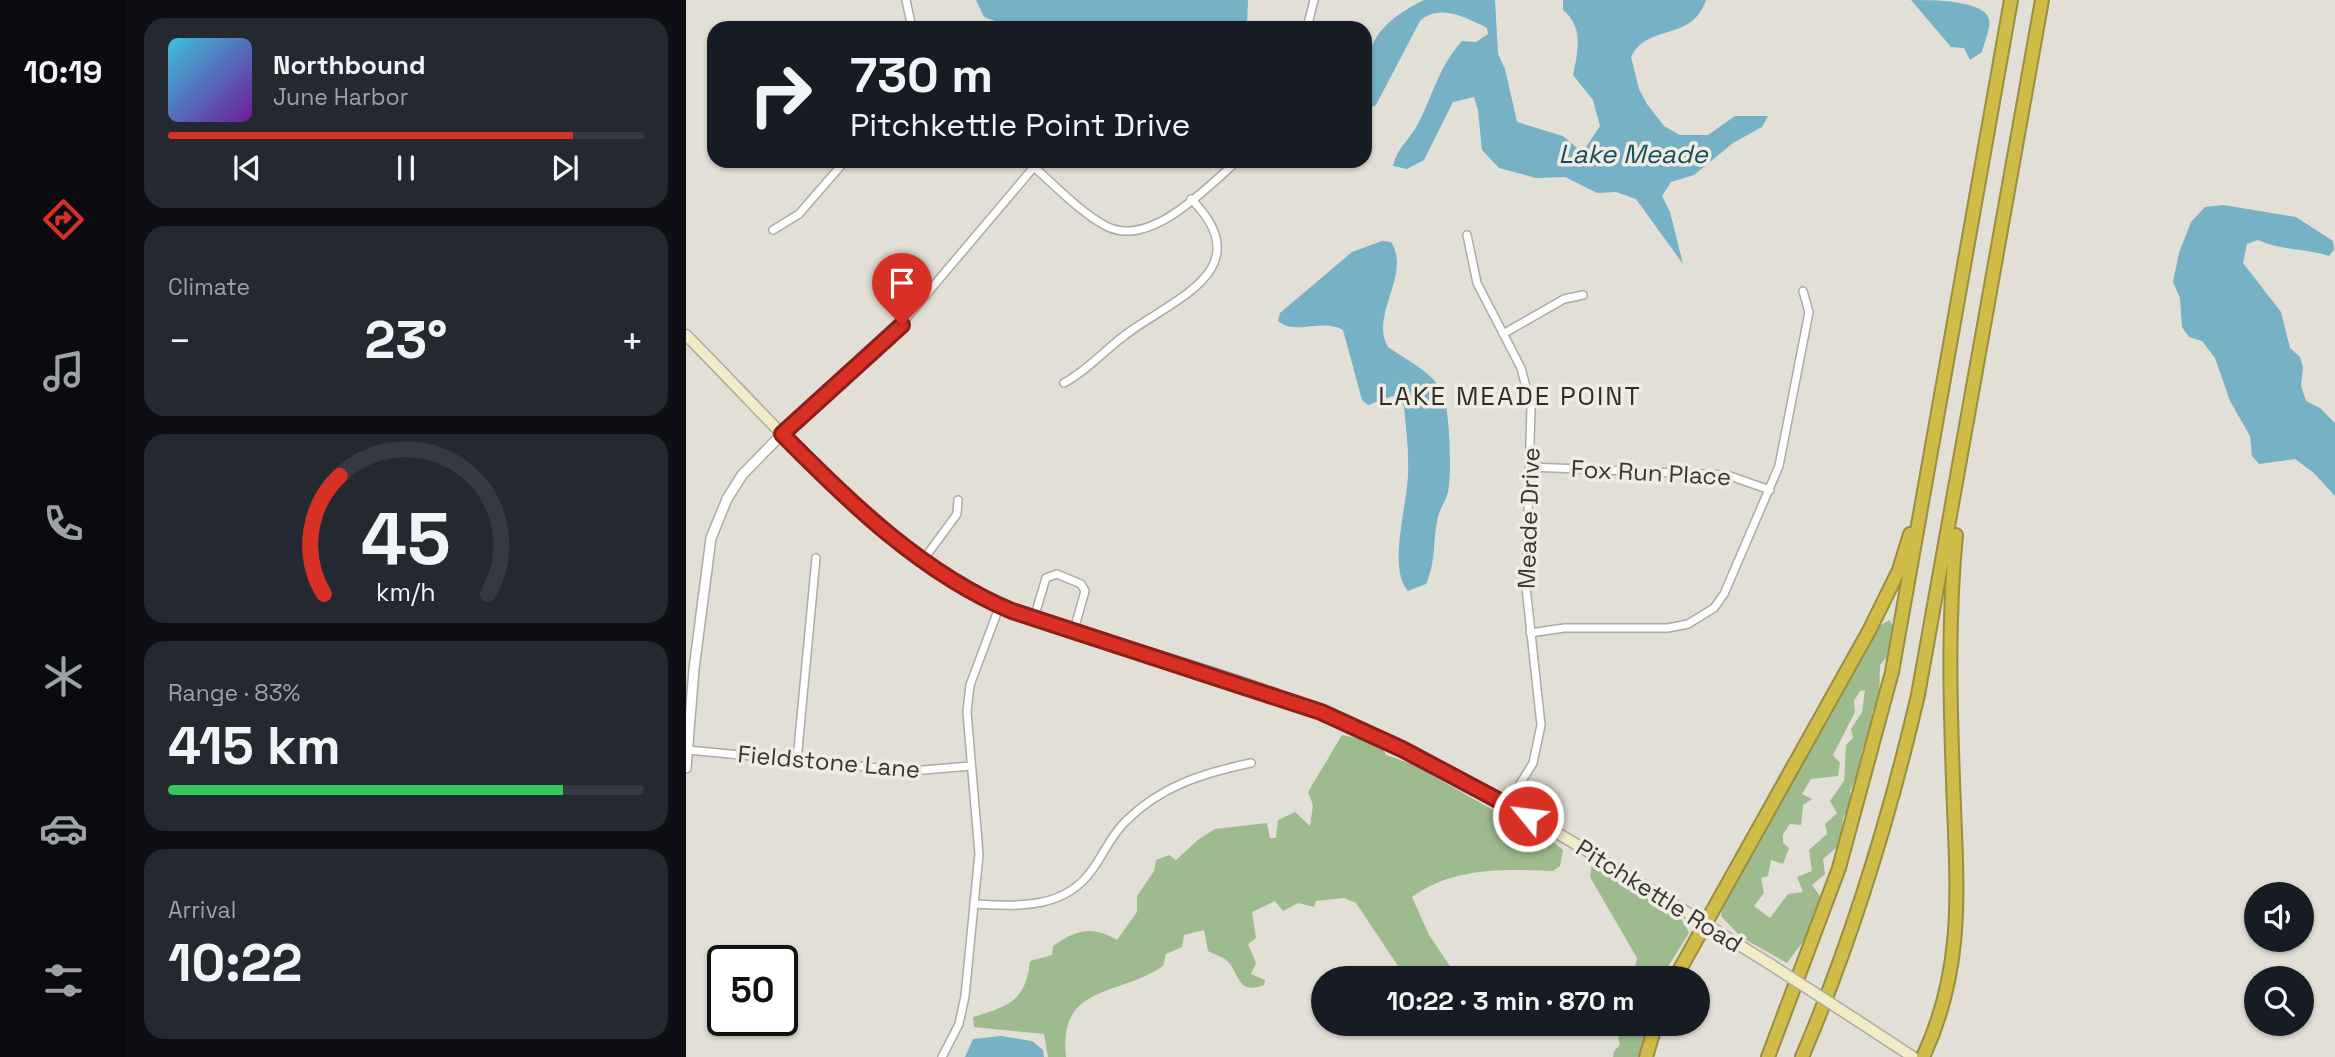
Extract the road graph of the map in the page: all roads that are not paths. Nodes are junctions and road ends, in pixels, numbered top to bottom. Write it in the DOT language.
graph roads {
  1 [pos="906,0"];
  2 [pos="1314,0"];
  3 [pos="2011,0"];
  4 [pos="2042,0"];
  5 [pos="910,21"];
  6 [pos="1309,21"];
  7 [pos="839,168"];
  8 [pos="1033,168"];
  9 [pos="1035,168"];
  10 [pos="1229,168"];
  11 [pos="1191,199"];
  12 [pos="773,230"];
  13 [pos="1467,234"];
  14 [pos="1804,291"];
  15 [pos="1583,295"];
  16 [pos="1503,334"];
  17 [pos="686,335"];
  18 [pos="1064,383"];
  19 [pos="782,434"];
  20 [pos="1962,457"];
  21 [pos="1930,458"];
  22 [pos="1530,467"];
  23 [pos="1770,490"];
  24 [pos="958,500"];
  25 [pos="816,558"];
  26 [pos="924,559"];
  27 [pos="1000,606"];
  28 [pos="1034,618"];
  29 [pos="1074,630"];
  30 [pos="1530,633"];
  31 [pos="688,750"];
  32 [pos="797,760"];
  33 [pos="1251,763"];
  34 [pos="971,766"];
  35 [pos="686,768"];
  36 [pos="1507,805"];
  37 [pos="974,904"];
  38 [pos="1703,923"];
  39 [pos="1681,966"];
  40 [pos="1652,1036"];
  41 [pos="942,1057"];
  42 [pos="1646,1057"];
  43 [pos="1768,1057"];
  44 [pos="1802,1057"];
  45 [pos="1913,1057"];
  46 [pos="1923,1057"];
  1 -- 5 [label="street"];
  2 -- 6 [label="street"];
  3 -- 21 [label="highway"];
  4 -- 20 [label="highway"];
  7 -- 12 [label="street"];
  8 -- 19 [label="street"];
  9 -- 11 [label="street"];
  10 -- 11 [label="street"];
  11 -- 18 [label="street"];
  13 -- 16 [label="street, Meade Drive"];
  14 -- 23 [label="street"];
  15 -- 16 [label="street"];
  16 -- 22 [label="street, Meade Drive"];
  17 -- 19 [label="main road, Pitchkettle Road"];
  19 -- 26 [label="main road, Pitchkettle Road"];
  19 -- 31 [label="street"];
  20 -- 44 [label="highway"];
  20 -- 46 [label="highway"];
  21 -- 38 [label="highway"];
  21 -- 43 [label="highway"];
  22 -- 23 [label="street, Fox Run Place"];
  22 -- 30 [label="street, Meade Drive"];
  23 -- 30 [label="street"];
  24 -- 26 [label="street"];
  25 -- 32 [label="street"];
  26 -- 27 [label="main road, Pitchkettle Road"];
  27 -- 28 [label="main road, Pitchkettle Road"];
  27 -- 34 [label="street"];
  28 -- 29 [label="main road, Pitchkettle Road"];
  28 -- 29 [label="street"];
  29 -- 36 [label="main road, Pitchkettle Road"];
  30 -- 36 [label="street, Meade Drive"];
  31 -- 32 [label="street, Fieldstone Lane"];
  31 -- 35 [label="street"];
  32 -- 34 [label="street, Fieldstone Lane"];
  33 -- 37 [label="street"];
  34 -- 37 [label="street"];
  36 -- 38 [label="main road, Pitchkettle Road"];
  37 -- 41 [label="street"];
  38 -- 39 [label="highway"];
  38 -- 45 [label="main road, Pitchkettle Road, bridge"];
  40 -- 42 [label="highway"];
}
